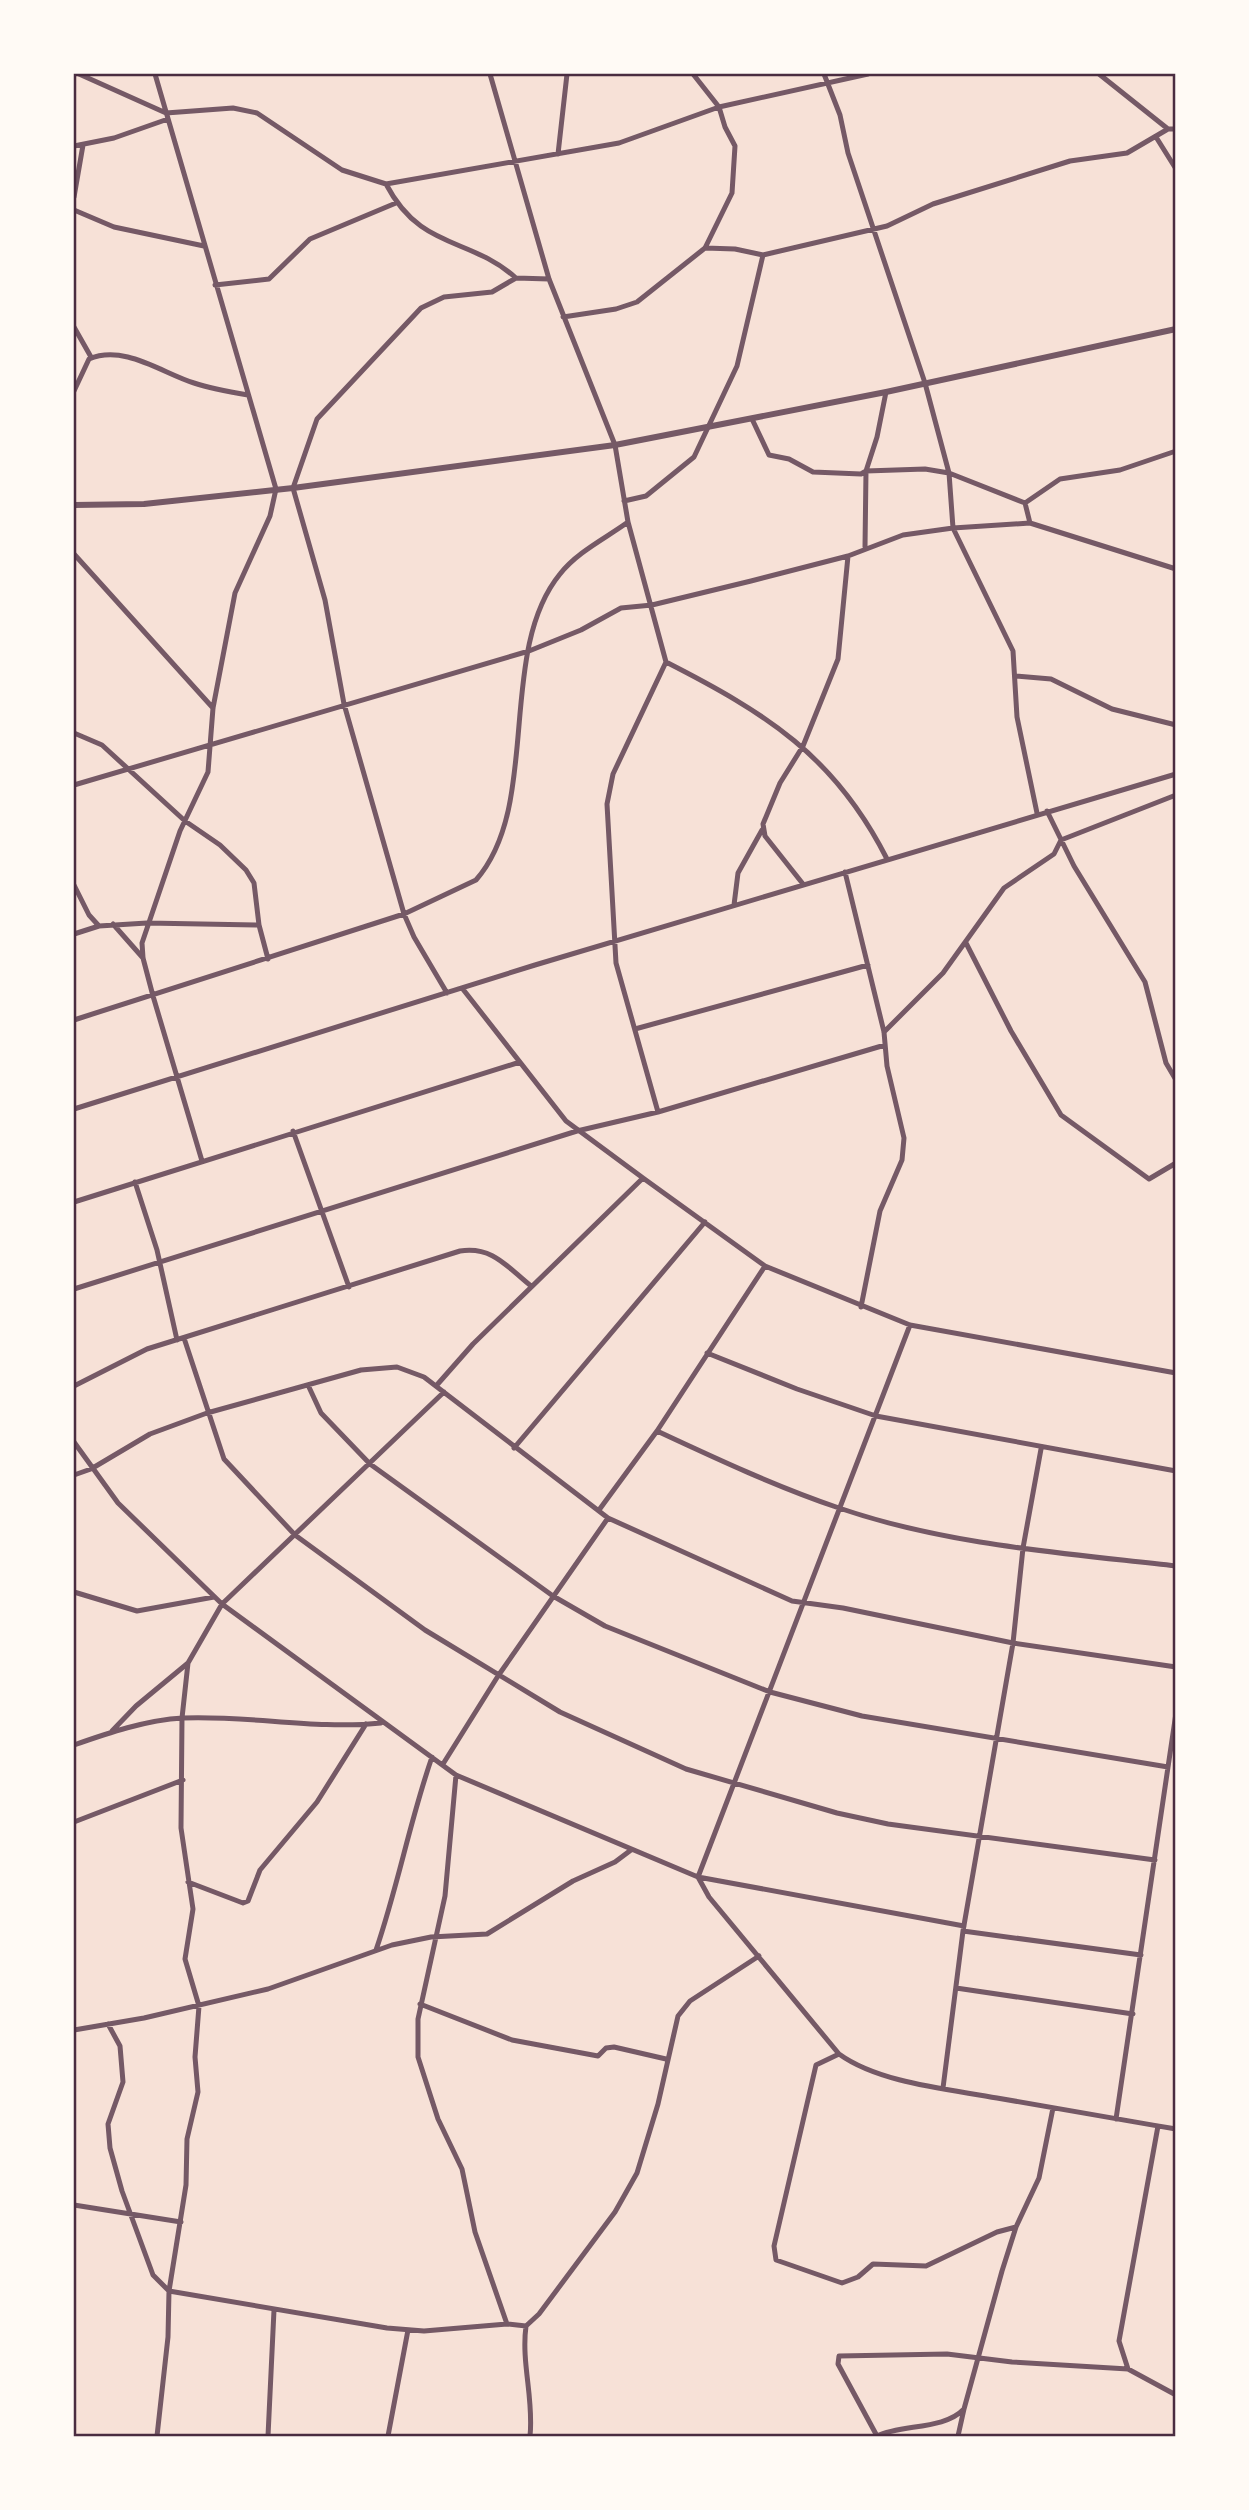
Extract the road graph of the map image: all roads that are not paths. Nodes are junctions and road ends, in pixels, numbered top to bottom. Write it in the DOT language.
graph roads {
  1 [pos="79,74"];
  2 [pos="155,74"];
  3 [pos="490,74"];
  4 [pos="567,74"];
  5 [pos="692,74"];
  6 [pos="824,74"];
  7 [pos="868,74"];
  8 [pos="1099,74"];
  9 [pos="828,84"];
  10 [pos="719,107"];
  11 [pos="167,116"];
  12 [pos="1172,129"];
  13 [pos="1156,137"];
  14 [pos="83,145"];
  15 [pos="74,146"];
  16 [pos="558,154"];
  17 [pos="517,162"];
  18 [pos="1175,169"];
  19 [pos="386,184"];
  20 [pos="74,197"];
  21 [pos="396,203"];
  22 [pos="74,210"];
  23 [pos="875,227"];
  24 [pos="204,246"];
  25 [pos="705,248"];
  26 [pos="763,255"];
  27 [pos="516,278"];
  28 [pos="549,279"];
  29 [pos="215,285"];
  30 [pos="563,317"];
  31 [pos="74,327"];
  32 [pos="1175,329"];
  33 [pos="91,357"];
  34 [pos="925,383"];
  35 [pos="74,391"];
  36 [pos="886,392"];
  37 [pos="248,395"];
  38 [pos="752,419"];
  39 [pos="709,428"];
  40 [pos="615,446"];
  41 [pos="1175,451"];
  42 [pos="866,471"];
  43 [pos="948,473"];
  44 [pos="293,488"];
  45 [pos="276,489"];
  46 [pos="624,501"];
  47 [pos="1025,503"];
  48 [pos="74,505"];
  49 [pos="628,522"];
  50 [pos="1030,523"];
  51 [pos="953,527"];
  52 [pos="866,547"];
  53 [pos="74,554"];
  54 [pos="848,556"];
  55 [pos="1175,569"];
  56 [pos="652,606"];
  57 [pos="529,651"];
  58 [pos="666,662"];
  59 [pos="1015,676"];
  60 [pos="344,704"];
  61 [pos="213,708"];
  62 [pos="1175,725"];
  63 [pos="74,733"];
  64 [pos="212,743"];
  65 [pos="803,746"];
  66 [pos="127,767"];
  67 [pos="1175,774"];
  68 [pos="74,785"];
  69 [pos="1175,795"];
  70 [pos="1047,811"];
  71 [pos="1037,813"];
  72 [pos="184,821"];
  73 [pos="762,830"];
  74 [pos="1061,840"];
  75 [pos="887,859"];
  76 [pos="845,872"];
  77 [pos="803,884"];
  78 [pos="74,885"];
  79 [pos="734,905"];
  80 [pos="404,914"];
  81 [pos="147,923"];
  82 [pos="113,924"];
  83 [pos="259,925"];
  84 [pos="100,926"];
  85 [pos="74,933"];
  86 [pos="614,942"];
  87 [pos="966,943"];
  88 [pos="143,958"];
  89 [pos="268,959"];
  90 [pos="868,964"];
  91 [pos="462,988"];
  92 [pos="447,993"];
  93 [pos="153,996"];
  94 [pos="74,1020"];
  95 [pos="635,1029"];
  96 [pos="884,1032"];
  97 [pos="885,1045"];
  98 [pos="520,1062"];
  99 [pos="178,1077"];
  100 [pos="1175,1080"];
  101 [pos="74,1109"];
  102 [pos="658,1112"];
  103 [pos="293,1131"];
  104 [pos="577,1131"];
  105 [pos="202,1161"];
  106 [pos="1175,1163"];
  107 [pos="643,1178"];
  108 [pos="135,1182"];
  109 [pos="74,1202"];
  110 [pos="321,1212"];
  111 [pos="705,1222"];
  112 [pos="159,1260"];
  113 [pos="765,1266"];
  114 [pos="531,1286"];
  115 [pos="349,1287"];
  116 [pos="74,1289"];
  117 [pos="861,1307"];
  118 [pos="910,1325"];
  119 [pos="181,1339"];
  120 [pos="707,1353"];
  121 [pos="1175,1373"];
  122 [pos="308,1385"];
  123 [pos="74,1386"];
  124 [pos="436,1386"];
  125 [pos="444,1392"];
  126 [pos="206,1413"];
  127 [pos="876,1416"];
  128 [pos="657,1431"];
  129 [pos="74,1442"];
  130 [pos="514,1448"];
  131 [pos="1041,1449"];
  132 [pos="370,1464"];
  133 [pos="91,1469"];
  134 [pos="1175,1471"];
  135 [pos="74,1475"];
  136 [pos="840,1509"];
  137 [pos="599,1510"];
  138 [pos="608,1518"];
  139 [pos="295,1535"];
  140 [pos="1023,1548"];
  141 [pos="1175,1566"];
  142 [pos="74,1592"];
  143 [pos="553,1596"];
  144 [pos="214,1597"];
  145 [pos="222,1604"];
  146 [pos="804,1604"];
  147 [pos="1013,1643"];
  148 [pos="188,1663"];
  149 [pos="1175,1667"];
  150 [pos="498,1676"];
  151 [pos="770,1692"];
  152 [pos="1175,1713"];
  153 [pos="182,1718"];
  154 [pos="381,1723"];
  155 [pos="366,1724"];
  156 [pos="111,1732"];
  157 [pos="995,1739"];
  158 [pos="74,1745"];
  159 [pos="432,1757"];
  160 [pos="443,1764"];
  161 [pos="1168,1767"];
  162 [pos="456,1775"];
  163 [pos="183,1780"];
  164 [pos="736,1785"];
  165 [pos="1165,1789"];
  166 [pos="1175,1791"];
  167 [pos="74,1822"];
  168 [pos="979,1836"];
  169 [pos="631,1850"];
  170 [pos="1155,1860"];
  171 [pos="698,1877"];
  172 [pos="188,1882"];
  173 [pos="964,1929"];
  174 [pos="436,1938"];
  175 [pos="376,1950"];
  176 [pos="1141,1955"];
  177 [pos="759,1956"];
  178 [pos="956,1988"];
  179 [pos="420,2004"];
  180 [pos="199,2006"];
  181 [pos="1133,2014"];
  182 [pos="108,2024"];
  183 [pos="74,2030"];
  184 [pos="839,2054"];
  185 [pos="666,2059"];
  186 [pos="943,2088"];
  187 [pos="1053,2108"];
  188 [pos="1116,2119"];
  189 [pos="1158,2126"];
  190 [pos="1175,2129"];
  191 [pos="74,2205"];
  192 [pos="133,2216"];
  193 [pos="181,2222"];
  194 [pos="1016,2227"];
  195 [pos="169,2291"];
  196 [pos="275,2310"];
  197 [pos="507,2324"];
  198 [pos="526,2326"];
  199 [pos="408,2330"];
  200 [pos="976,2358"];
  201 [pos="1128,2369"];
  202 [pos="1175,2395"];
  203 [pos="964,2409"];
  204 [pos="877,2436"];
  205 [pos="157,2437"];
  206 [pos="268,2437"];
  207 [pos="388,2437"];
  208 [pos="530,2437"];
  209 [pos="958,2437"];
  1 -- 11 [label="street"];
  2 -- 11 [label="street"];
  3 -- 17 [label="street"];
  4 -- 16 [label="street"];
  5 -- 10 [label="street"];
  6 -- 9 [label="street"];
  7 -- 9 [label="street"];
  8 -- 12 [label="street"];
  9 -- 10 [label="street"];
  9 -- 23 [label="street"];
  10 -- 16 [label="street"];
  10 -- 25 [label="street"];
  11 -- 14 [label="street"];
  11 -- 19 [label="street"];
  11 -- 24 [label="street"];
  12 -- 13 [label="street"];
  13 -- 18 [label="street"];
  13 -- 23 [label="street"];
  14 -- 15 [label="street"];
  14 -- 20 [label="street"];
  16 -- 17 [label="street"];
  17 -- 19 [label="street"];
  17 -- 28 [label="street"];
  19 -- 21 [label="street"];
  21 -- 27 [label="street"];
  21 -- 29 [label="street"];
  22 -- 24 [label="street"];
  23 -- 26 [label="street"];
  23 -- 34 [label="street"];
  24 -- 29 [label="street"];
  25 -- 26 [label="street"];
  25 -- 30 [label="street"];
  26 -- 39 [label="street"];
  27 -- 28 [label="street"];
  27 -- 44 [label="street"];
  28 -- 30 [label="street"];
  29 -- 37 [label="street"];
  30 -- 40 [label="street"];
  31 -- 33 [label="street"];
  32 -- 34 [label="street"];
  33 -- 35 [label="street"];
  33 -- 37 [label="street"];
  34 -- 36 [label="street"];
  34 -- 43 [label="street"];
  36 -- 38 [label="street"];
  36 -- 42 [label="street"];
  37 -- 45 [label="street"];
  38 -- 39 [label="street"];
  38 -- 42 [label="street"];
  39 -- 40 [label="street"];
  39 -- 46 [label="street"];
  40 -- 44 [label="street"];
  40 -- 46 [label="street"];
  41 -- 47 [label="street"];
  42 -- 43 [label="street"];
  42 -- 52 [label="street"];
  43 -- 47 [label="street"];
  43 -- 51 [label="street"];
  44 -- 45 [label="street"];
  44 -- 60 [label="street"];
  45 -- 48 [label="street"];
  45 -- 61 [label="street"];
  46 -- 49 [label="street"];
  47 -- 50 [label="street"];
  49 -- 56 [label="street"];
  49 -- 57 [label="street"];
  50 -- 51 [label="street"];
  50 -- 55 [label="street"];
  51 -- 52 [label="street"];
  51 -- 59 [label="street"];
  52 -- 54 [label="street"];
  53 -- 61 [label="street"];
  54 -- 56 [label="street"];
  54 -- 65 [label="street"];
  56 -- 57 [label="street"];
  56 -- 58 [label="street"];
  57 -- 60 [label="street"];
  57 -- 80 [label="street"];
  58 -- 65 [label="street"];
  58 -- 86 [label="street"];
  59 -- 62 [label="street"];
  59 -- 71 [label="street"];
  60 -- 64 [label="street"];
  60 -- 80 [label="street"];
  61 -- 64 [label="street"];
  63 -- 66 [label="street"];
  64 -- 66 [label="street"];
  64 -- 72 [label="street"];
  65 -- 73 [label="street"];
  65 -- 75 [label="street"];
  66 -- 68 [label="street"];
  66 -- 72 [label="street"];
  67 -- 70 [label="street"];
  69 -- 74 [label="street"];
  70 -- 71 [label="street"];
  70 -- 74 [label="street"];
  71 -- 75 [label="street"];
  72 -- 81 [label="street"];
  72 -- 83 [label="street"];
  73 -- 77 [label="street"];
  73 -- 79 [label="street"];
  74 -- 87 [label="street"];
  74 -- 100 [label="street"];
  75 -- 76 [label="street"];
  76 -- 77 [label="street"];
  76 -- 90 [label="street"];
  77 -- 79 [label="street"];
  78 -- 84 [label="street"];
  79 -- 86 [label="street"];
  80 -- 89 [label="street"];
  80 -- 92 [label="street"];
  81 -- 82 [label="street"];
  81 -- 83 [label="street"];
  81 -- 88 [label="street"];
  82 -- 84 [label="street"];
  82 -- 88 [label="street"];
  83 -- 89 [label="street"];
  84 -- 85 [label="street"];
  86 -- 91 [label="street"];
  86 -- 95 [label="street"];
  87 -- 96 [label="street"];
  87 -- 106 [label="street"];
  88 -- 93 [label="street"];
  89 -- 93 [label="street"];
  90 -- 95 [label="street"];
  90 -- 96 [label="street"];
  91 -- 92 [label="street"];
  91 -- 98 [label="street"];
  92 -- 99 [label="street"];
  93 -- 94 [label="street"];
  93 -- 99 [label="street"];
  95 -- 102 [label="street"];
  96 -- 97 [label="street"];
  97 -- 102 [label="street"];
  97 -- 117 [label="street"];
  98 -- 103 [label="street"];
  98 -- 104 [label="street"];
  99 -- 101 [label="street"];
  99 -- 105 [label="street"];
  102 -- 104 [label="street"];
  103 -- 105 [label="street"];
  103 -- 110 [label="street"];
  104 -- 107 [label="street"];
  104 -- 110 [label="street"];
  105 -- 108 [label="street"];
  107 -- 111 [label="street"];
  107 -- 114 [label="street"];
  108 -- 109 [label="street"];
  108 -- 112 [label="street"];
  110 -- 112 [label="street"];
  110 -- 115 [label="street"];
  111 -- 113 [label="street"];
  111 -- 130 [label="street"];
  112 -- 116 [label="street"];
  112 -- 119 [label="street"];
  113 -- 117 [label="street"];
  113 -- 120 [label="street"];
  114 -- 115 [label="street"];
  114 -- 124 [label="street"];
  115 -- 119 [label="street"];
  117 -- 118 [label="street"];
  118 -- 121 [label="street"];
  118 -- 127 [label="street"];
  119 -- 123 [label="street"];
  119 -- 126 [label="street"];
  120 -- 127 [label="street"];
  120 -- 128 [label="street"];
  122 -- 124 [label="street"];
  122 -- 126 [label="street"];
  122 -- 132 [label="street"];
  124 -- 125 [label="street"];
  125 -- 130 [label="street"];
  125 -- 132 [label="street"];
  126 -- 133 [label="street"];
  126 -- 139 [label="street"];
  127 -- 131 [label="street"];
  127 -- 136 [label="street"];
  128 -- 136 [label="street"];
  128 -- 137 [label="street"];
  129 -- 133 [label="street"];
  130 -- 137 [label="street"];
  131 -- 134 [label="street"];
  131 -- 140 [label="street"];
  132 -- 139 [label="street"];
  132 -- 143 [label="street"];
  133 -- 135 [label="street"];
  133 -- 144 [label="street"];
  136 -- 140 [label="street"];
  136 -- 146 [label="street"];
  137 -- 138 [label="street"];
  138 -- 143 [label="street"];
  138 -- 146 [label="street"];
  139 -- 145 [label="street"];
  139 -- 150 [label="street"];
  140 -- 141 [label="street"];
  140 -- 147 [label="street"];
  142 -- 144 [label="street"];
  143 -- 150 [label="street"];
  143 -- 151 [label="street"];
  144 -- 145 [label="street"];
  145 -- 148 [label="street"];
  145 -- 154 [label="street"];
  146 -- 147 [label="street"];
  146 -- 151 [label="street"];
  147 -- 149 [label="street"];
  147 -- 157 [label="street"];
  148 -- 153 [label="street"];
  148 -- 156 [label="street"];
  150 -- 160 [label="street"];
  150 -- 164 [label="street"];
  151 -- 157 [label="street"];
  151 -- 164 [label="street"];
  152 -- 161 [label="street"];
  153 -- 155 [label="street"];
  153 -- 156 [label="street"];
  153 -- 163 [label="street"];
  154 -- 155 [label="street"];
  154 -- 159 [label="street"];
  155 -- 172 [label="street"];
  156 -- 158 [label="street"];
  157 -- 161 [label="street"];
  157 -- 168 [label="street"];
  159 -- 160 [label="street"];
  159 -- 175 [label="street"];
  160 -- 162 [label="street"];
  161 -- 165 [label="street"];
  162 -- 169 [label="street"];
  162 -- 174 [label="street"];
  163 -- 167 [label="street"];
  163 -- 172 [label="street"];
  164 -- 168 [label="street"];
  164 -- 171 [label="street"];
  165 -- 166 [label="street"];
  165 -- 170 [label="street"];
  168 -- 170 [label="street"];
  168 -- 173 [label="street"];
  169 -- 171 [label="street"];
  169 -- 174 [label="street"];
  170 -- 176 [label="street"];
  171 -- 173 [label="street"];
  171 -- 177 [label="street"];
  172 -- 180 [label="street"];
  173 -- 176 [label="street"];
  173 -- 178 [label="street"];
  174 -- 175 [label="street"];
  174 -- 179 [label="street"];
  175 -- 180 [label="street"];
  176 -- 181 [label="street"];
  177 -- 184 [label="street"];
  177 -- 185 [label="street"];
  178 -- 181 [label="street"];
  178 -- 186 [label="street"];
  179 -- 185 [label="street"];
  179 -- 197 [label="street"];
  180 -- 182 [label="street"];
  180 -- 193 [label="street"];
  181 -- 188 [label="street"];
  182 -- 183 [label="street"];
  182 -- 192 [label="street"];
  184 -- 186 [label="street"];
  184 -- 194 [label="street"];
  185 -- 198 [label="street"];
  186 -- 187 [label="street"];
  187 -- 188 [label="street"];
  187 -- 194 [label="street"];
  188 -- 189 [label="street"];
  189 -- 190 [label="street"];
  189 -- 201 [label="street"];
  191 -- 192 [label="street"];
  192 -- 193 [label="street"];
  192 -- 195 [label="street"];
  193 -- 195 [label="street"];
  194 -- 200 [label="street"];
  195 -- 196 [label="street"];
  195 -- 205 [label="street"];
  196 -- 199 [label="street"];
  196 -- 206 [label="street"];
  197 -- 198 [label="street"];
  197 -- 199 [label="street"];
  198 -- 208 [label="street"];
  199 -- 207 [label="street"];
  200 -- 201 [label="street"];
  200 -- 203 [label="street"];
  200 -- 204 [label="street"];
  201 -- 202 [label="street"];
  203 -- 204 [label="street"];
  203 -- 209 [label="street"];
}
